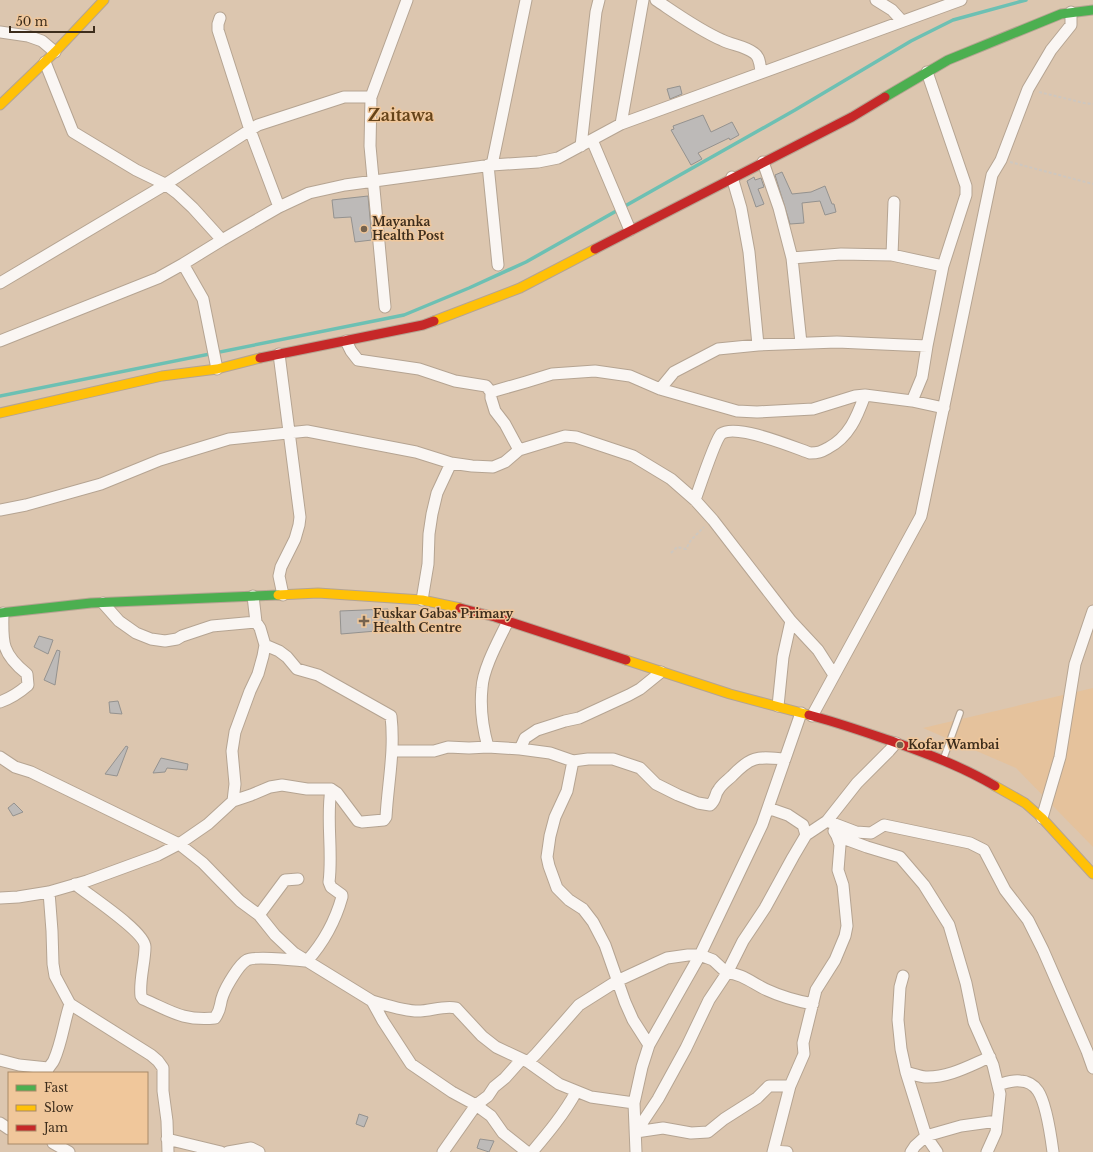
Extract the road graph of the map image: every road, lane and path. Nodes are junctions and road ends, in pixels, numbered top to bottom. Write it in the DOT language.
graph roads {
  1 [pos="104,0"];
  2 [pos="407,0"];
  3 [pos="526,0"];
  4 [pos="599,0"];
  5 [pos="643,0"];
  6 [pos="656,0"];
  7 [pos="876,0"];
  8 [pos="961,0"];
  9 [pos="1092,7"];
  10 [pos="1071,12"];
  11 [pos="220,18"];
  12 [pos="902,21"];
  13 [pos="0,32"];
  14 [pos="55,52"];
  15 [pos="45,62"];
  16 [pos="761,72"];
  17 [pos="927,72"];
  18 [pos="1028,89"];
  19 [pos="371,97"];
  20 [pos="1093,104"];
  21 [pos="0,105"];
  22 [pos="621,124"];
  23 [pos="250,130"];
  24 [pos="592,140"];
  25 [pos="581,146"];
  26 [pos="1001,160"];
  27 [pos="763,162"];
  28 [pos="490,165"];
  29 [pos="732,177"];
  30 [pos="373,182"];
  31 [pos="165,184"];
  32 [pos="1093,184"];
  33 [pos="894,202"];
  34 [pos="279,207"];
  35 [pos="628,226"];
  36 [pos="222,240"];
  37 [pos="892,255"];
  38 [pos="792,258"];
  39 [pos="183,264"];
  40 [pos="498,265"];
  41 [pos="943,266"];
  42 [pos="0,283"];
  43 [pos="385,307"];
  44 [pos="0,341"];
  45 [pos="346,341"];
  46 [pos="801,343"];
  47 [pos="758,345"];
  48 [pos="927,346"];
  49 [pos="279,354"];
  50 [pos="216,365"];
  51 [pos="660,389"];
  52 [pos="491,392"];
  53 [pos="865,395"];
  54 [pos="912,401"];
  55 [pos="944,408"];
  56 [pos="0,413"];
  57 [pos="288,433"];
  58 [pos="519,450"];
  59 [pos="451,463"];
  60 [pos="695,500"];
  61 [pos="0,510"];
  62 [pos="713,520"];
  63 [pos="671,553"];
  64 [pos="283,595"];
  65 [pos="253,596"];
  66 [pos="422,600"];
  67 [pos="103,603"];
  68 [pos="1093,611"];
  69 [pos="2,613"];
  70 [pos="508,621"];
  71 [pos="791,621"];
  72 [pos="256,622"];
  73 [pos="265,645"];
  74 [pos="661,672"];
  75 [pos="834,675"];
  76 [pos="0,702"];
  77 [pos="778,706"];
  78 [pos="960,713"];
  79 [pos="806,714"];
  80 [pos="896,743"];
  81 [pos="488,747"];
  82 [pos="520,749"];
  83 [pos="393,751"];
  84 [pos="0,757"];
  85 [pos="785,759"];
  86 [pos="943,760"];
  87 [pos="573,761"];
  88 [pos="331,789"];
  89 [pos="233,801"];
  90 [pos="768,808"];
  91 [pos="1042,818"];
  92 [pos="827,821"];
  93 [pos="806,836"];
  94 [pos="837,836"];
  95 [pos="179,844"];
  96 [pos="1093,874"];
  97 [pos="298,879"];
  98 [pos="75,884"];
  99 [pos="49,892"];
  100 [pos="0,898"];
  101 [pos="259,915"];
  102 [pos="700,955"];
  103 [pos="307,961"];
  104 [pos="727,973"];
  105 [pos="903,976"];
  106 [pos="617,981"];
  107 [pos="372,1001"];
  108 [pos="70,1004"];
  109 [pos="813,1004"];
  110 [pos="649,1045"];
  111 [pos="990,1057"];
  112 [pos="0,1060"];
  113 [pos="524,1061"];
  114 [pos="1093,1068"];
  115 [pos="47,1070"];
  116 [pos="906,1072"];
  117 [pos="998,1085"];
  118 [pos="790,1086"];
  119 [pos="576,1092"];
  120 [pos="634,1103"];
  121 [pos="476,1105"];
  122 [pos="997,1121"];
  123 [pos="636,1132"];
  124 [pos="926,1136"];
  125 [pos="167,1140"];
  126 [pos="55,1144"];
  127 [pos="774,1151"];
  128 [pos="69,1152"];
  129 [pos="168,1152"];
  130 [pos="221,1152"];
  131 [pos="228,1152"];
  132 [pos="259,1152"];
  133 [pos="443,1152"];
  134 [pos="527,1152"];
  135 [pos="532,1152"];
  136 [pos="636,1152"];
  137 [pos="787,1152"];
  138 [pos="911,1152"];
  139 [pos="937,1152"];
  140 [pos="987,1152"];
  141 [pos="1053,1152"];
  1 -- 14 [label="street"];
  2 -- 19 [label="street"];
  3 -- 28 [label="street"];
  4 -- 25 [label="street"];
  5 -- 22 [label="street"];
  6 -- 16 [label="street"];
  7 -- 12 [label="street"];
  8 -- 12 [label="street"];
  9 -- 10 [label="street"];
  10 -- 17 [label="street"];
  10 -- 18 [label="street"];
  11 -- 23 [label="street"];
  12 -- 16 [label="street"];
  13 -- 14 [label="street"];
  14 -- 15 [label="street"];
  15 -- 21 [label="street"];
  15 -- 31 [label="street"];
  16 -- 22 [label="street"];
  17 -- 27 [label="street"];
  17 -- 41 [label="street"];
  18 -- 20 [label="path"];
  18 -- 26 [label="street"];
  19 -- 23 [label="street"];
  19 -- 30 [label="street"];
  22 -- 24 [label="street"];
  23 -- 31 [label="street"];
  23 -- 34 [label="street"];
  24 -- 25 [label="street"];
  24 -- 35 [label="street"];
  25 -- 28 [label="street"];
  26 -- 32 [label="path"];
  26 -- 55 [label="street"];
  27 -- 29 [label="street"];
  27 -- 38 [label="street"];
  28 -- 30 [label="street"];
  28 -- 40 [label="street"];
  29 -- 35 [label="street"];
  29 -- 47 [label="street"];
  30 -- 34 [label="street"];
  30 -- 43 [label="street"];
  31 -- 36 [label="street"];
  31 -- 42 [label="street"];
  33 -- 37 [label="street"];
  34 -- 36 [label="street"];
  35 -- 45 [label="street"];
  36 -- 39 [label="street"];
  37 -- 38 [label="street"];
  37 -- 41 [label="street"];
  38 -- 46 [label="street"];
  39 -- 44 [label="street"];
  39 -- 50 [label="street"];
  41 -- 48 [label="street"];
  45 -- 49 [label="street"];
  45 -- 52 [label="street"];
  46 -- 47 [label="street"];
  46 -- 48 [label="street"];
  47 -- 51 [label="street"];
  48 -- 54 [label="street"];
  49 -- 50 [label="street"];
  49 -- 57 [label="street"];
  50 -- 56 [label="street"];
  51 -- 52 [label="street"];
  51 -- 53 [label="street"];
  52 -- 58 [label="street"];
  53 -- 54 [label="street"];
  53 -- 60 [label="street"];
  54 -- 55 [label="street"];
  55 -- 75 [label="street"];
  57 -- 59 [label="street"];
  57 -- 61 [label="street"];
  57 -- 64 [label="street"];
  58 -- 59 [label="street"];
  58 -- 60 [label="street"];
  59 -- 66 [label="street"];
  60 -- 62 [label="street"];
  62 -- 63 [label="path"];
  62 -- 71 [label="street"];
  64 -- 65 [label="street"];
  64 -- 66 [label="street"];
  65 -- 67 [label="street"];
  65 -- 72 [label="street"];
  66 -- 70 [label="street"];
  67 -- 69 [label="street"];
  67 -- 72 [label="street"];
  68 -- 91 [label="street"];
  69 -- 76 [label="street"];
  70 -- 74 [label="street"];
  70 -- 81 [label="street"];
  71 -- 75 [label="street"];
  71 -- 77 [label="street"];
  72 -- 73 [label="street"];
  73 -- 83 [label="street"];
  73 -- 89 [label="street"];
  74 -- 77 [label="street"];
  74 -- 82 [label="street"];
  75 -- 79 [label="street"];
  77 -- 79 [label="street"];
  78 -- 86 [label="lane"];
  79 -- 80 [label="street"];
  79 -- 85 [label="street"];
  80 -- 86 [label="street"];
  80 -- 92 [label="street"];
  81 -- 82 [label="street"];
  81 -- 83 [label="street"];
  82 -- 87 [label="street"];
  83 -- 88 [label="street"];
  84 -- 95 [label="street"];
  85 -- 87 [label="street"];
  85 -- 90 [label="street"];
  86 -- 91 [label="street"];
  87 -- 106 [label="street"];
  88 -- 89 [label="street"];
  88 -- 103 [label="street"];
  89 -- 95 [label="street"];
  90 -- 93 [label="street"];
  90 -- 102 [label="street"];
  91 -- 96 [label="street"];
  92 -- 93 [label="street"];
  92 -- 94 [label="street"];
  92 -- 114 [label="street"];
  93 -- 104 [label="street"];
  94 -- 109 [label="street"];
  94 -- 111 [label="street"];
  95 -- 98 [label="street"];
  95 -- 101 [label="street"];
  97 -- 101 [label="street"];
  98 -- 99 [label="street"];
  98 -- 103 [label="street"];
  99 -- 100 [label="street"];
  99 -- 108 [label="street"];
  101 -- 103 [label="street"];
  102 -- 104 [label="street"];
  102 -- 106 [label="street"];
  102 -- 110 [label="street"];
  103 -- 107 [label="street"];
  104 -- 109 [label="street"];
  104 -- 123 [label="street"];
  105 -- 116 [label="street"];
  106 -- 110 [label="street"];
  106 -- 113 [label="street"];
  107 -- 113 [label="street"];
  107 -- 121 [label="street"];
  108 -- 115 [label="street"];
  108 -- 125 [label="street"];
  109 -- 118 [label="street"];
  110 -- 120 [label="street"];
  111 -- 116 [label="street"];
  111 -- 117 [label="street"];
  112 -- 115 [label="street"];
  113 -- 119 [label="street"];
  113 -- 121 [label="street"];
  116 -- 124 [label="street"];
  117 -- 122 [label="street"];
  117 -- 141 [label="street"];
  118 -- 123 [label="street"];
  118 -- 127 [label="street"];
  119 -- 120 [label="street"];
  119 -- 135 [label="street"];
  120 -- 123 [label="street"];
  121 -- 133 [label="street"];
  121 -- 134 [label="street"];
  122 -- 124 [label="street"];
  122 -- 140 [label="street"];
  123 -- 136 [label="street"];
  124 -- 138 [label="street"];
  124 -- 139 [label="street"];
  125 -- 129 [label="street"];
  125 -- 130 [label="street"];
  126 -- 128 [label="street"];
  127 -- 137 [label="street"];
  131 -- 132 [label="street"];
}
